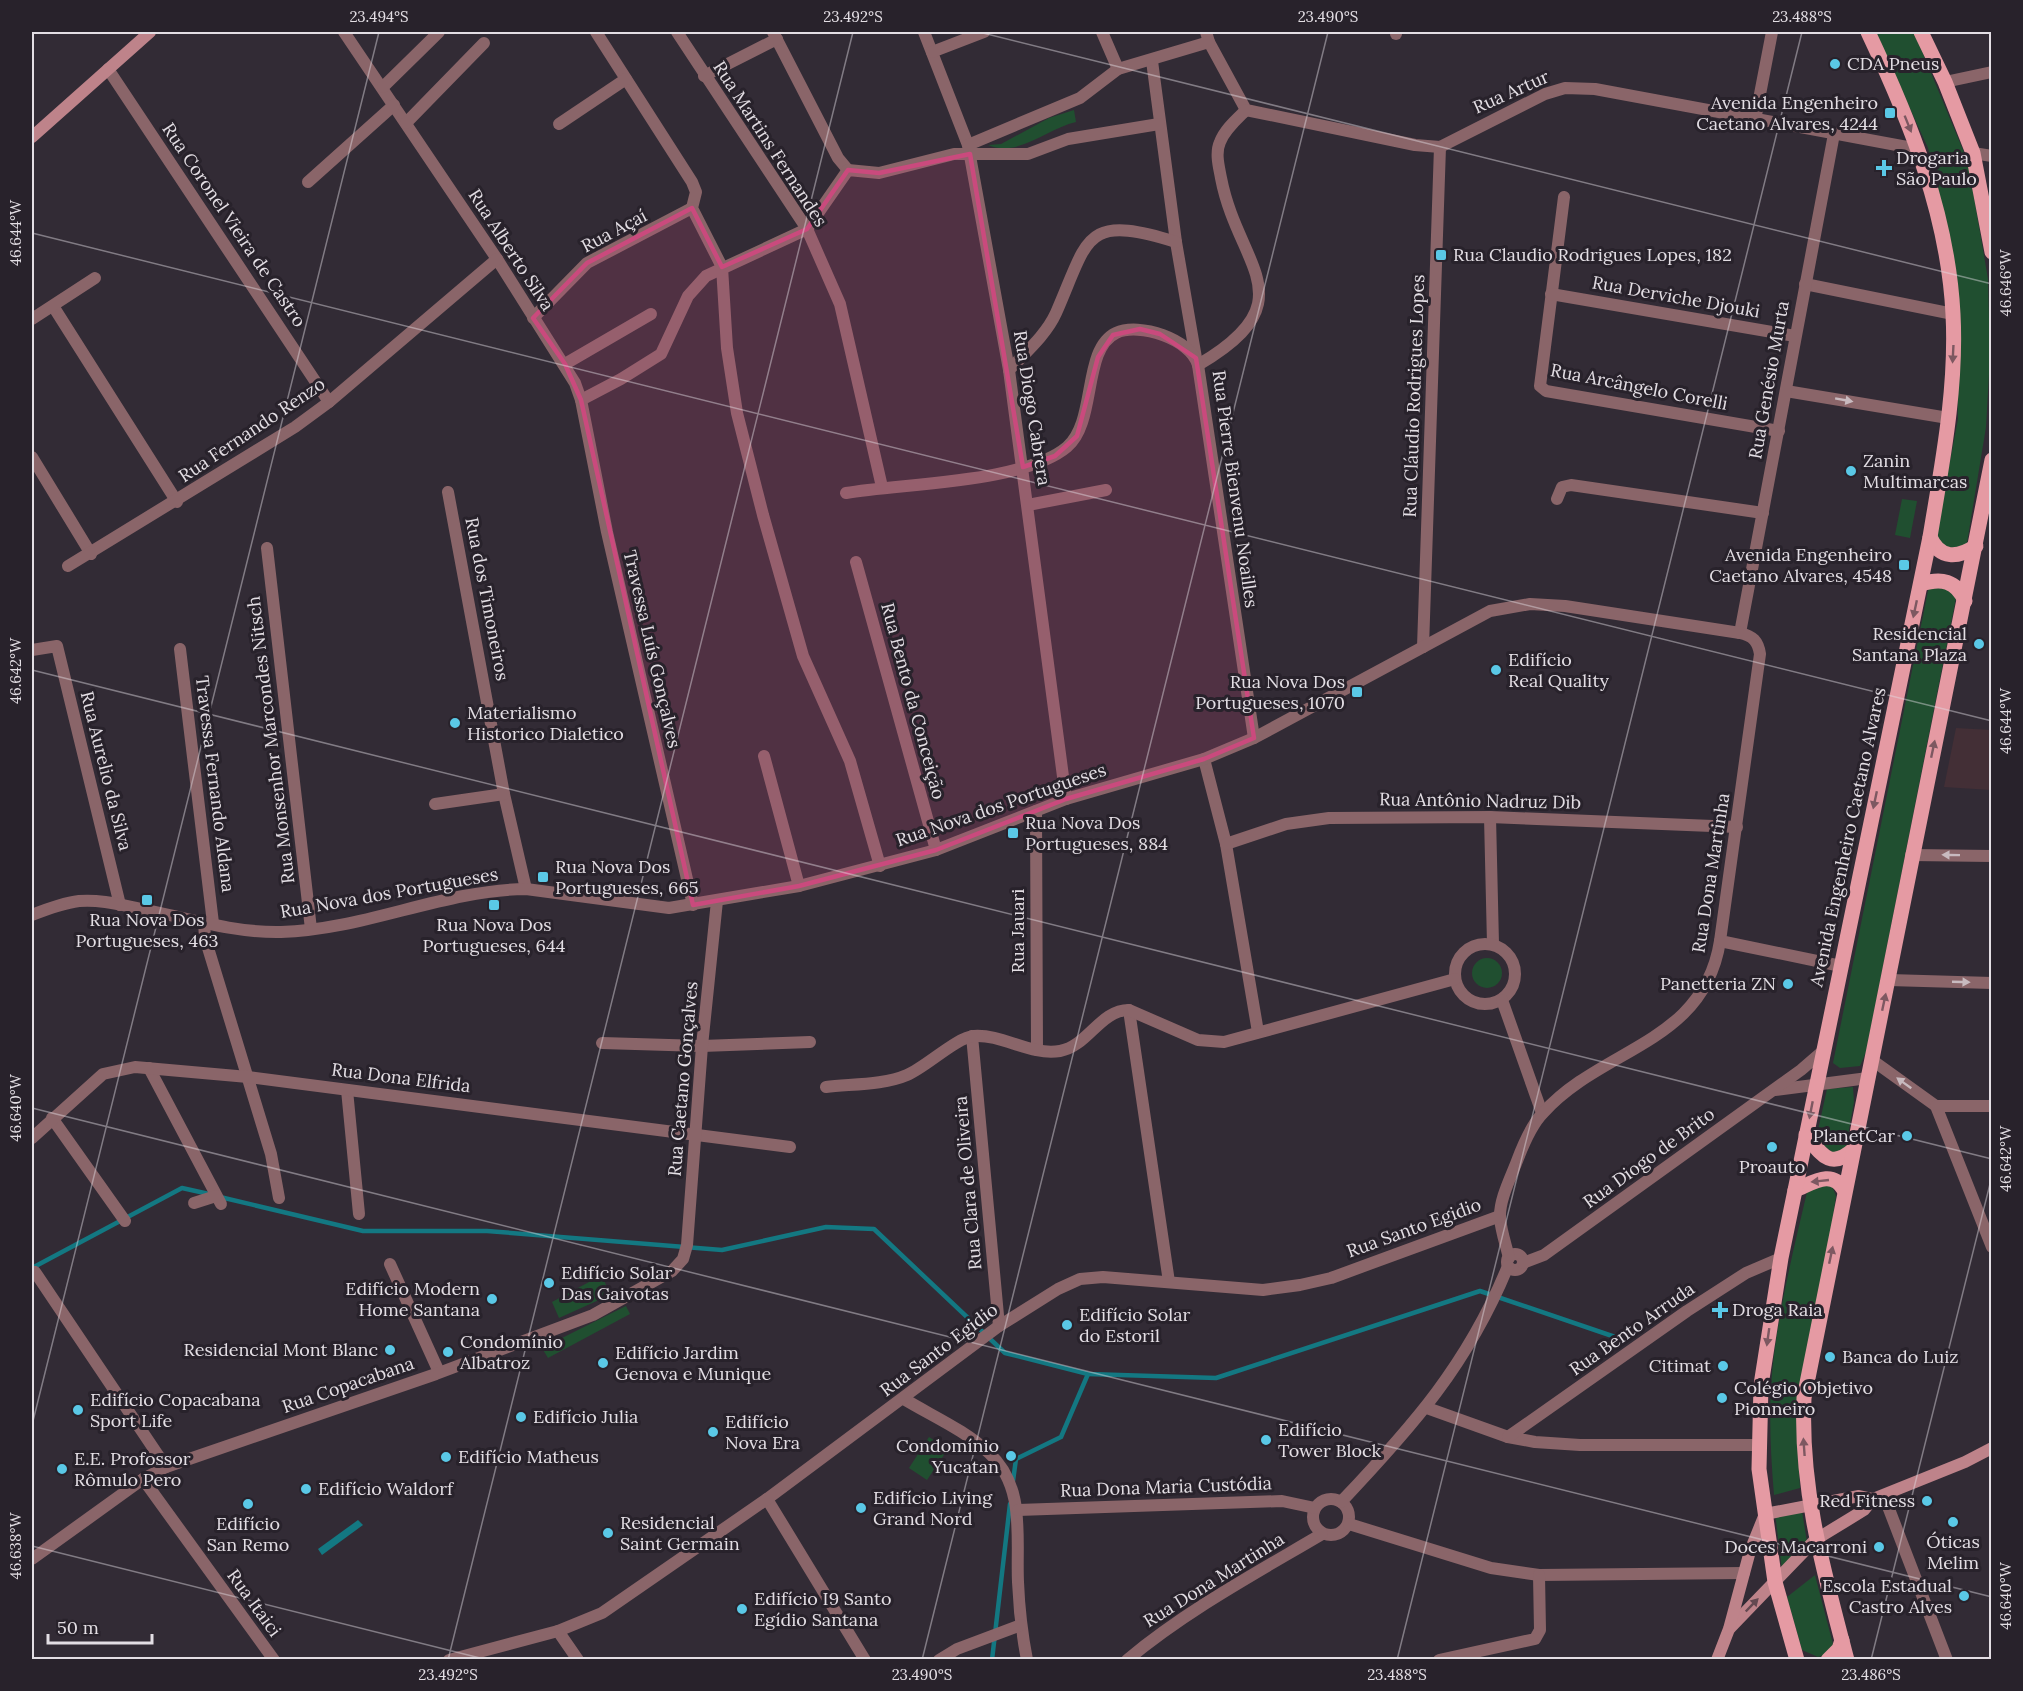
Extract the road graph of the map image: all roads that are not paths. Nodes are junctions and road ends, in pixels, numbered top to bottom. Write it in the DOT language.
graph roads {
  1 [pos="150,32"];
  2 [pos="344,32"];
  3 [pos="439,32"];
  4 [pos="596,32"];
  5 [pos="676,32"];
  6 [pos="924,32"];
  7 [pos="984,32"];
  8 [pos="1102,32"];
  9 [pos="1772,32"];
  10 [pos="1868,32"];
  11 [pos="1921,32"];
  12 [pos="775,35"];
  13 [pos="1208,37"];
  14 [pos="484,43"];
  15 [pos="933,52"];
  16 [pos="1152,61"];
  17 [pos="108,69"];
  18 [pos="1118,69"];
  19 [pos="1992,72"];
  20 [pos="704,76"];
  21 [pos="626,79"];
  22 [pos="1945,82"];
  23 [pos="382,87"];
  24 [pos="394,105"];
  25 [pos="1246,110"];
  26 [pos="1755,120"];
  27 [pos="406,123"];
  28 [pos="559,124"];
  29 [pos="1159,124"];
  30 [pos="1834,134"];
  31 [pos="32,137"];
  32 [pos="1440,147"];
  33 [pos="969,149"];
  34 [pos="1918,149"];
  35 [pos="1973,153"];
  36 [pos="1992,156"];
  37 [pos="848,170"];
  38 [pos="308,182"];
  39 [pos="1564,197"];
  40 [pos="692,208"];
  41 [pos="807,229"];
  42 [pos="1176,242"];
  43 [pos="1992,252"];
  44 [pos="497,259"];
  45 [pos="722,267"];
  46 [pos="95,278"];
  47 [pos="1805,284"];
  48 [pos="1551,294"];
  49 [pos="53,306"];
  50 [pos="651,314"];
  51 [pos="1953,314"];
  52 [pos="32,318"];
  53 [pos="533,318"];
  54 [pos="1795,336"];
  55 [pos="1197,361"];
  56 [pos="564,364"];
  57 [pos="1009,369"];
  58 [pos="1786,391"];
  59 [pos="581,400"];
  60 [pos="329,402"];
  61 [pos="1948,418"];
  62 [pos="1779,431"];
  63 [pos="32,457"];
  64 [pos="1992,460"];
  65 [pos="1023,467"];
  66 [pos="882,487"];
  67 [pos="1106,490"];
  68 [pos="448,492"];
  69 [pos="846,493"];
  70 [pos="1557,499"];
  71 [pos="177,501"];
  72 [pos="1028,505"];
  73 [pos="1763,513"];
  74 [pos="1930,537"];
  75 [pos="1976,546"];
  76 [pos="267,548"];
  77 [pos="91,554"];
  78 [pos="856,562"];
  79 [pos="68,566"];
  80 [pos="1920,584"];
  81 [pos="1965,601"];
  82 [pos="1740,633"];
  83 [pos="1423,647"];
  84 [pos="180,649"];
  85 [pos="32,650"];
  86 [pos="1254,738"];
  87 [pos="764,756"];
  88 [pos="1204,759"];
  89 [pos="504,794"];
  90 [pos="1065,799"];
  91 [pos="435,804"];
  92 [pos="1036,811"];
  93 [pos="1490,817"];
  94 [pos="1737,827"];
  95 [pos="1226,844"];
  96 [pos="936,850"];
  97 [pos="1911,855"];
  98 [pos="1992,856"];
  99 [pos="880,866"];
  100 [pos="799,886"];
  101 [pos="526,889"];
  102 [pos="717,902"];
  103 [pos="120,904"];
  104 [pos="693,905"];
  105 [pos="32,915"];
  106 [pos="209,923"];
  107 [pos="311,929"];
  108 [pos="1720,941"];
  109 [pos="1493,944"];
  110 [pos="1840,966"];
  111 [pos="1455,979"];
  112 [pos="1889,980"];
  113 [pos="1992,983"];
  114 [pos="1502,1000"];
  115 [pos="1130,1010"];
  116 [pos="1258,1032"];
  117 [pos="972,1036"];
  118 [pos="810,1042"];
  119 [pos="602,1043"];
  120 [pos="702,1046"];
  121 [pos="1037,1050"];
  122 [pos="1823,1051"];
  123 [pos="1872,1060"];
  124 [pos="149,1068"];
  125 [pos="248,1077"];
  126 [pos="1868,1078"];
  127 [pos="1816,1085"];
  128 [pos="826,1087"];
  129 [pos="347,1089"];
  130 [pos="1774,1090"];
  131 [pos="1936,1106"];
  132 [pos="1992,1106"];
  133 [pos="1542,1113"];
  134 [pos="52,1118"];
  135 [pos="696,1133"];
  136 [pos="1806,1135"];
  137 [pos="32,1138"];
  138 [pos="790,1147"];
  139 [pos="1853,1150"];
  140 [pos="1795,1190"];
  141 [pos="1844,1190"];
  142 [pos="279,1198"];
  143 [pos="194,1203"];
  144 [pos="359,1214"];
  145 [pos="1500,1216"];
  146 [pos="125,1221"];
  147 [pos="1992,1247"];
  148 [pos="1781,1258"];
  149 [pos="683,1259"];
  150 [pos="1515,1261"];
  151 [pos="390,1264"];
  152 [pos="35,1272"];
  153 [pos="1169,1282"];
  154 [pos="999,1326"];
  155 [pos="439,1372"];
  156 [pos="904,1399"];
  157 [pos="1427,1408"];
  158 [pos="1508,1437"];
  159 [pos="1758,1445"];
  160 [pos="1992,1448"];
  161 [pos="166,1467"];
  162 [pos="143,1479"];
  163 [pos="1878,1497"];
  164 [pos="766,1499"];
  165 [pos="1341,1502"];
  166 [pos="1810,1506"];
  167 [pos="1315,1508"];
  168 [pos="1018,1510"];
  169 [pos="1766,1514"];
  170 [pos="1349,1524"];
  171 [pos="1322,1534"];
  172 [pos="1815,1540"];
  173 [pos="32,1560"];
  174 [pos="1744,1573"];
  175 [pos="1539,1575"];
  176 [pos="1775,1582"];
  177 [pos="1021,1625"];
  178 [pos="1729,1629"];
  179 [pos="558,1631"];
  180 [pos="1842,1640"];
  181 [pos="1792,1644"];
  182 [pos="273,1659"];
  183 [pos="449,1659"];
  184 [pos="578,1659"];
  185 [pos="865,1659"];
  186 [pos="939,1659"];
  187 [pos="1027,1659"];
  188 [pos="1127,1659"];
  189 [pos="1439,1659"];
  190 [pos="1717,1659"];
  191 [pos="1797,1659"];
  192 [pos="1808,1659"];
  193 [pos="1828,1659"];
  194 [pos="1847,1659"];
  195 [pos="1947,1659"];
  1 -- 17 [label="main road"];
  2 -- 23 [label="street, Rua Alberto Silva"];
  3 -- 23 [label="street"];
  4 -- 21 [label="street"];
  5 -- 20 [label="street, Rua Martins Fernandes"];
  6 -- 15 [label="street, Rua Diogo Cabrera"];
  7 -- 15 [label="street"];
  8 -- 18 [label="street"];
  9 -- 26 [label="street"];
  10 -- 34 [label="main road, Avenida Engenheiro Caetano Alvares, one-way"];
  11 -- 22 [label="main road"];
  12 -- 20 [label="street"];
  12 -- 37 [label="street"];
  13 -- 16 [label="street"];
  13 -- 25 [label="street"];
  14 -- 27 [label="street"];
  15 -- 33 [label="street, Rua Diogo Cabrera"];
  16 -- 18 [label="street"];
  16 -- 29 [label="street"];
  17 -- 31 [label="main road"];
  17 -- 60 [label="street, Rua Coronel Vieira de Castro"];
  18 -- 33 [label="street"];
  19 -- 22 [label="street"];
  20 -- 41 [label="street, Rua Martins Fernandes"];
  21 -- 28 [label="street"];
  21 -- 40 [label="street"];
  22 -- 35 [label="main road"];
  23 -- 24 [label="street, Rua Alberto Silva"];
  24 -- 27 [label="street, Rua Alberto Silva"];
  24 -- 38 [label="street"];
  25 -- 32 [label="street"];
  25 -- 55 [label="street, Rua Pierre Bienvenu Noailles"];
  26 -- 30 [label="street, Rua Artur"];
  26 -- 32 [label="street, Rua Artur"];
  27 -- 44 [label="street, Rua Alberto Silva"];
  29 -- 33 [label="street"];
  29 -- 42 [label="street"];
  30 -- 34 [label="street, Rua Artur"];
  30 -- 47 [label="street, Rua Genésio Murta"];
  32 -- 83 [label="street, Rua Cláudio Rodrigues Lopes"];
  33 -- 37 [label="street"];
  33 -- 57 [label="street, Rua Diogo Cabrera"];
  34 -- 51 [label="main road, Avenida Engenheiro Caetano Alvares"];
  35 -- 36 [label="street"];
  35 -- 43 [label="main road"];
  37 -- 41 [label="street"];
  39 -- 48 [label="street, Rua Arcângelo Corelli"];
  40 -- 45 [label="street"];
  40 -- 53 [label="street, Rua Açaí"];
  41 -- 45 [label="street"];
  41 -- 66 [label="street, Rua Martins Fernandes"];
  42 -- 55 [label="street"];
  42 -- 57 [label="street"];
  44 -- 53 [label="street, Rua Alberto Silva"];
  44 -- 60 [label="street, Rua Fernando Renzo"];
  45 -- 59 [label="street"];
  45 -- 99 [label="street"];
  46 -- 49 [label="street"];
  47 -- 51 [label="street"];
  47 -- 54 [label="street, Rua Genésio Murta"];
  48 -- 54 [label="street, Rua Derviche Djouki"];
  48 -- 62 [label="street, Rua Arcângelo Corelli"];
  49 -- 52 [label="street"];
  49 -- 71 [label="street"];
  50 -- 56 [label="street"];
  51 -- 61 [label="main road, Avenida Engenheiro Caetano Alvares, one-way"];
  53 -- 56 [label="street, Rua Alberto Silva"];
  54 -- 58 [label="street, Rua Genésio Murta"];
  55 -- 65 [label="street"];
  55 -- 86 [label="street, Rua Pierre Bienvenu Noailles"];
  56 -- 59 [label="street, Rua Alberto Silva"];
  57 -- 65 [label="street, Rua Diogo Cabrera"];
  58 -- 61 [label="street, one-way"];
  58 -- 62 [label="street, Rua Genésio Murta"];
  59 -- 104 [label="street, Travessa Luís Gonçalves"];
  60 -- 71 [label="street, Rua Fernando Renzo"];
  61 -- 74 [label="main road, Avenida Engenheiro Caetano Alvares"];
  62 -- 73 [label="street, Rua Genésio Murta"];
  63 -- 77 [label="street"];
  64 -- 75 [label="main road"];
  65 -- 66 [label="street"];
  65 -- 72 [label="street, Rua Diogo Cabrera"];
  66 -- 69 [label="street"];
  67 -- 72 [label="street"];
  68 -- 89 [label="street, Rua dos Timoneiros"];
  70 -- 73 [label="street"];
  71 -- 77 [label="street, Rua Fernando Renzo"];
  72 -- 90 [label="street, Rua Diogo Cabrera"];
  73 -- 82 [label="street, Rua Genésio Murta"];
  74 -- 75 [label="main road"];
  74 -- 80 [label="main road, Avenida Engenheiro Caetano Alvares"];
  75 -- 81 [label="main road"];
  76 -- 107 [label="street, Rua Monsenhor Marcondes Nitsch"];
  77 -- 79 [label="street, Rua Fernando Renzo"];
  78 -- 96 [label="street, Rua Bento da Conceição"];
  80 -- 81 [label="main road"];
  80 -- 110 [label="main road, Avenida Engenheiro Caetano Alvares, one-way"];
  97 -- 81 [label="main road, one-way"];
  82 -- 83 [label="street, Rua Nova dos Portugueses"];
  82 -- 94 [label="street, Rua Dona Martinha"];
  83 -- 86 [label="street, Rua Nova dos Portugueses"];
  84 -- 106 [label="street, Travessa Fernando Aldana"];
  85 -- 103 [label="street, Rua Aurelio da Silva"];
  86 -- 88 [label="street, Rua Nova dos Portugueses"];
  87 -- 100 [label="street"];
  88 -- 90 [label="street, Rua Nova dos Portugueses"];
  88 -- 95 [label="street"];
  89 -- 91 [label="street"];
  89 -- 101 [label="street, Rua dos Timoneiros"];
  90 -- 92 [label="street, Rua Nova dos Portugueses"];
  92 -- 96 [label="street, Rua Nova dos Portugueses"];
  92 -- 121 [label="street, Rua Jauari"];
  93 -- 94 [label="street, Rua Antônio Nadruz Dib"];
  93 -- 95 [label="street, Rua Antônio Nadruz Dib"];
  93 -- 109 [label="street"];
  94 -- 108 [label="street, Rua Dona Martinha"];
  95 -- 116 [label="street"];
  96 -- 99 [label="street, Rua Nova dos Portugueses"];
  98 -- 97 [label="street, one-way"];
  97 -- 112 [label="main road"];
  99 -- 100 [label="street, Rua Nova dos Portugueses"];
  100 -- 102 [label="street, Rua Nova dos Portugueses"];
  101 -- 104 [label="street, Rua Nova dos Portugueses"];
  101 -- 107 [label="street, Rua Nova dos Portugueses"];
  102 -- 104 [label="street, Rua Nova dos Portugueses"];
  102 -- 120 [label="street, Rua Caetano Gonçalves"];
  103 -- 105 [label="street, Rua Nova dos Portugueses"];
  103 -- 106 [label="street, Rua Nova dos Portugueses"];
  106 -- 107 [label="street, Rua Nova dos Portugueses"];
  106 -- 125 [label="street, Travessa Fernando Aldana"];
  108 -- 110 [label="street"];
  108 -- 133 [label="street, Rua Dona Martinha"];
  109 -- 111 [label="street"];
  109 -- 114 [label="street"];
  110 -- 122 [label="main road, Avenida Engenheiro Caetano Alvares"];
  111 -- 114 [label="street"];
  111 -- 116 [label="street"];
  112 -- 113 [label="street, one-way"];
  123 -- 112 [label="main road, one-way"];
  114 -- 133 [label="street"];
  115 -- 116 [label="street"];
  115 -- 121 [label="street"];
  115 -- 153 [label="street"];
  117 -- 121 [label="street"];
  117 -- 128 [label="street"];
  117 -- 154 [label="street, Rua Clara de Oliveira"];
  118 -- 120 [label="street"];
  119 -- 120 [label="street"];
  120 -- 135 [label="street, Rua Caetano Gonçalves"];
  122 -- 127 [label="main road, Avenida Engenheiro Caetano Alvares"];
  122 -- 130 [label="street, Rua Diogo de Brito"];
  123 -- 126 [label="main road"];
  131 -- 123 [label="street, one-way"];
  124 -- 125 [label="street, Rua Dona Elfrida"];
  124 -- 134 [label="street, Rua Dona Elfrida"];
  124 -- 143 [label="street"];
  125 -- 129 [label="street, Rua Dona Elfrida"];
  125 -- 142 [label="street, Travessa Fernando Aldana"];
  126 -- 127 [label="street, Rua Diogo de Brito"];
  126 -- 139 [label="main road"];
  127 -- 130 [label="street, Rua Diogo de Brito"];
  127 -- 136 [label="main road, Avenida Engenheiro Caetano Alvares, one-way"];
  129 -- 135 [label="street, Rua Dona Elfrida"];
  129 -- 144 [label="street"];
  130 -- 150 [label="street, Rua Diogo de Brito"];
  131 -- 132 [label="street"];
  131 -- 147 [label="street"];
  133 -- 145 [label="street, Rua Dona Martinha"];
  134 -- 137 [label="street, Rua Dona Elfrida"];
  134 -- 146 [label="street"];
  135 -- 138 [label="street, Rua Dona Elfrida"];
  135 -- 149 [label="street, Rua Caetano Gonçalves"];
  136 -- 139 [label="main road"];
  136 -- 140 [label="main road, Avenida Engenheiro Caetano Alvares"];
  139 -- 141 [label="main road"];
  141 -- 140 [label="main road, one-way"];
  140 -- 148 [label="main road, Avenida Engenheiro Caetano Alvares"];
  166 -- 141 [label="main road, one-way"];
  145 -- 150 [label="street"];
  145 -- 153 [label="street, Rua Santo Egidio"];
  148 -- 158 [label="street, Rua Bento Arruda"];
  148 -- 159 [label="main road, Avenida Engenheiro Caetano Alvares, one-way"];
  149 -- 155 [label="street, Rua Copacabana"];
  150 -- 157 [label="street"];
  151 -- 155 [label="street"];
  152 -- 161 [label="street"];
  153 -- 154 [label="street, Rua Santo Egidio"];
  154 -- 156 [label="street, Rua Santo Egidio"];
  155 -- 161 [label="street, Rua Copacabana"];
  156 -- 164 [label="street, Rua Santo Egidio"];
  156 -- 168 [label="street"];
  157 -- 158 [label="street"];
  157 -- 165 [label="street"];
  158 -- 159 [label="street"];
  159 -- 169 [label="main road, Avenida Engenheiro Caetano Alvares"];
  160 -- 163 [label="main road"];
  161 -- 162 [label="street, Rua Copacabana"];
  162 -- 173 [label="street, Rua Copacabana"];
  162 -- 182 [label="street, Rua Itaici"];
  163 -- 166 [label="main road"];
  163 -- 172 [label="main road"];
  163 -- 195 [label="street"];
  164 -- 179 [label="street, Rua Santo Egidio"];
  164 -- 185 [label="street"];
  165 -- 167 [label="street"];
  165 -- 170 [label="street"];
  166 -- 169 [label="main road"];
  166 -- 172 [label="main road"];
  167 -- 168 [label="street, Rua Dona Maria Custódia"];
  167 -- 171 [label="street"];
  168 -- 177 [label="street"];
  169 -- 174 [label="main road"];
  169 -- 176 [label="main road, Avenida Engenheiro Caetano Alvares"];
  170 -- 171 [label="street"];
  170 -- 175 [label="street"];
  171 -- 188 [label="street, Rua Dona Martinha"];
  172 -- 176 [label="main road"];
  172 -- 180 [label="main road"];
  174 -- 175 [label="street"];
  174 -- 178 [label="main road"];
  175 -- 189 [label="street"];
  178 -- 176 [label="main road, one-way"];
  176 -- 181 [label="main road, Avenida Engenheiro Caetano Alvares"];
  177 -- 186 [label="street"];
  177 -- 187 [label="street"];
  178 -- 190 [label="main road"];
  179 -- 183 [label="street, Rua Santo Egidio"];
  179 -- 184 [label="street"];
  180 -- 193 [label="main road"];
  180 -- 194 [label="main road"];
  181 -- 191 [label="main road, Avenida Engenheiro Caetano Alvares"];
  181 -- 192 [label="main road"];
}
